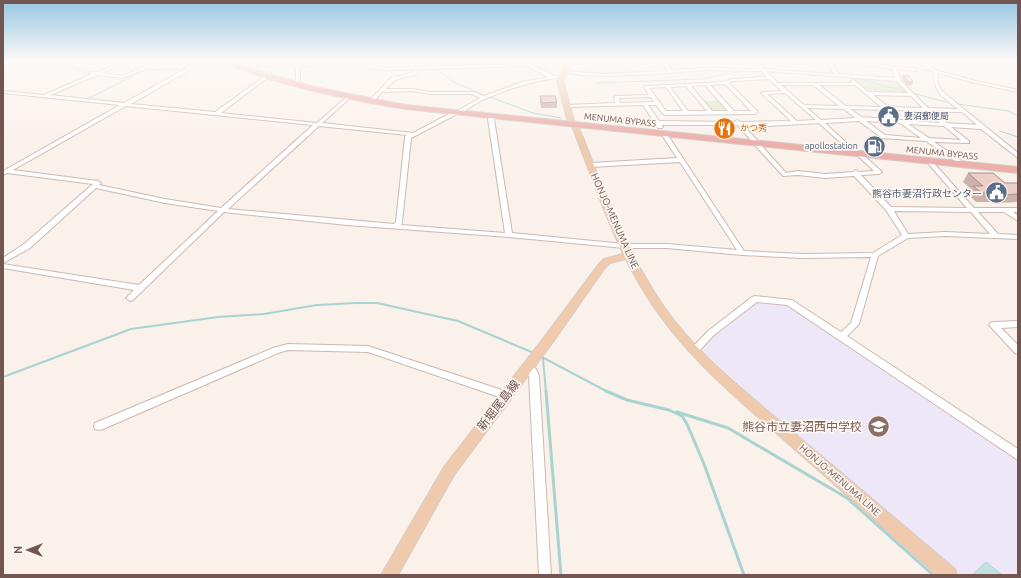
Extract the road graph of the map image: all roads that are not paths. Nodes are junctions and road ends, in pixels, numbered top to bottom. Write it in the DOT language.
graph roads {
  1 [pos="64,88"];
  2 [pos="155,88"];
  3 [pos="252,88"];
  4 [pos="306,88"];
  5 [pos="323,88"];
  6 [pos="511,88"];
  7 [pos="561,88"];
  8 [pos="647,88"];
  9 [pos="668,88"];
  10 [pos="690,88"];
  11 [pos="709,88"];
  12 [pos="731,88"];
  13 [pos="781,88"];
  14 [pos="819,88"];
  15 [pos="861,88"];
  16 [pos="905,88"];
  17 [pos="937,88"];
  18 [pos="1005,88"];
  19 [pos="382,90"];
  20 [pos="1018,91"];
  21 [pos="3,92"];
  22 [pos="786,92"];
  23 [pos="868,94"];
  24 [pos="911,95"];
  25 [pos="652,96"];
  26 [pos="44,97"];
  27 [pos="348,97"];
  28 [pos="486,98"];
  29 [pos="372,99"];
  30 [pos="657,103"];
  31 [pos="126,104"];
  32 [pos="645,104"];
  33 [pos="618,105"];
  34 [pos="567,106"];
  35 [pos="803,106"];
  36 [pos="844,107"];
  37 [pos="887,109"];
  38 [pos="927,110"];
  39 [pos="961,111"];
  40 [pos="458,112"];
  41 [pos="687,113"];
  42 [pos="711,113"];
  43 [pos="731,113"];
  44 [pos="216,114"];
  45 [pos="493,117"];
  46 [pos="861,119"];
  47 [pos="820,121"];
  48 [pos="795,122"];
  49 [pos="902,122"];
  50 [pos="658,123"];
  51 [pos="319,124"];
  52 [pos="573,124"];
  53 [pos="739,124"];
  54 [pos="946,125"];
  55 [pos="982,127"];
  56 [pos="664,133"];
  57 [pos="412,134"];
  58 [pos="929,140"];
  59 [pos="756,142"];
  60 [pos="855,152"];
  61 [pos="1018,156"];
  62 [pos="682,160"];
  63 [pos="929,161"];
  64 [pos="958,161"];
  65 [pos="591,165"];
  66 [pos="1018,167"];
  67 [pos="1018,170"];
  68 [pos="4,172"];
  69 [pos="856,172"];
  70 [pos="95,186"];
  71 [pos="224,209"];
  72 [pos="889,209"];
  73 [pos="972,209"];
  74 [pos="1006,210"];
  75 [pos="1018,210"];
  76 [pos="1018,219"];
  77 [pos="397,225"];
  78 [pos="509,235"];
  79 [pos="906,236"];
  80 [pos="996,236"];
  81 [pos="1018,237"];
  82 [pos="626,251"];
  83 [pos="742,253"];
  84 [pos="874,256"];
  85 [pos="3,261"];
  86 [pos="3,266"];
  87 [pos="139,288"];
  88 [pos="130,298"];
  89 [pos="1018,324"];
  90 [pos="841,337"];
  91 [pos="1018,350"];
  92 [pos="694,351"];
  93 [pos="527,367"];
  94 [pos="505,395"];
  95 [pos="99,426"];
  96 [pos="1018,455"];
  97 [pos="389,575"];
  98 [pos="546,575"];
  99 [pos="949,575"];
  1 -- 26 [label="street"];
  2 -- 31 [label="street"];
  3 -- 44 [label="street"];
  4 -- 27 [label="highway, MENUMA BYPASS"];
  5 -- 29 [label="highway, MENUMA BYPASS"];
  6 -- 28 [label="street"];
  7 -- 34 [label="main road, HONJO-MENUMA LINE"];
  8 -- 25 [label="street"];
  9 -- 41 [label="street"];
  10 -- 42 [label="street"];
  11 -- 43 [label="street"];
  12 -- 43 [label="street"];
  13 -- 22 [label="street"];
  14 -- 36 [label="street"];
  15 -- 23 [label="street"];
  16 -- 24 [label="street"];
  17 -- 39 [label="street"];
  18 -- 20 [label="street"];
  19 -- 28 [label="street"];
  19 -- 29 [label="street"];
  21 -- 26 [label="street"];
  22 -- 35 [label="street"];
  22 -- 48 [label="street"];
  23 -- 24 [label="street"];
  23 -- 37 [label="street"];
  24 -- 38 [label="street"];
  25 -- 30 [label="street"];
  25 -- 33 [label="street"];
  26 -- 31 [label="street"];
  27 -- 40 [label="highway, MENUMA BYPASS"];
  27 -- 51 [label="street"];
  28 -- 40 [label="street"];
  29 -- 40 [label="highway, MENUMA BYPASS"];
  30 -- 32 [label="street"];
  30 -- 41 [label="street"];
  31 -- 44 [label="street"];
  31 -- 68 [label="street"];
  32 -- 33 [label="street"];
  32 -- 50 [label="street"];
  33 -- 34 [label="street"];
  34 -- 52 [label="main road, HONJO-MENUMA LINE"];
  35 -- 36 [label="street"];
  35 -- 47 [label="street"];
  36 -- 37 [label="street"];
  36 -- 46 [label="street"];
  37 -- 38 [label="street"];
  38 -- 39 [label="street"];
  38 -- 54 [label="street"];
  39 -- 55 [label="street"];
  40 -- 45 [label="highway, MENUMA BYPASS"];
  40 -- 52 [label="highway, MENUMA BYPASS"];
  40 -- 57 [label="street"];
  41 -- 42 [label="street"];
  42 -- 43 [label="street"];
  43 -- 53 [label="street"];
  44 -- 51 [label="street"];
  45 -- 52 [label="highway, MENUMA BYPASS"];
  45 -- 78 [label="street"];
  46 -- 47 [label="street"];
  46 -- 49 [label="street"];
  46 -- 58 [label="street"];
  47 -- 48 [label="street"];
  47 -- 60 [label="street"];
  48 -- 53 [label="street"];
  49 -- 54 [label="street"];
  49 -- 58 [label="street"];
  50 -- 53 [label="street"];
  50 -- 56 [label="street"];
  51 -- 57 [label="street"];
  51 -- 71 [label="street"];
  52 -- 56 [label="highway, MENUMA BYPASS"];
  52 -- 65 [label="main road, HONJO-MENUMA LINE"];
  53 -- 59 [label="street"];
  54 -- 55 [label="street"];
  54 -- 58 [label="street"];
  55 -- 61 [label="street"];
  56 -- 59 [label="highway, MENUMA BYPASS"];
  56 -- 62 [label="street"];
  57 -- 77 [label="street"];
  58 -- 64 [label="street"];
  59 -- 60 [label="highway, MENUMA BYPASS"];
  59 -- 69 [label="street"];
  60 -- 63 [label="highway, MENUMA BYPASS"];
  60 -- 64 [label="highway, MENUMA BYPASS"];
  60 -- 69 [label="street"];
  62 -- 65 [label="street"];
  62 -- 83 [label="street"];
  63 -- 67 [label="highway, MENUMA BYPASS"];
  63 -- 73 [label="street"];
  64 -- 66 [label="highway, MENUMA BYPASS"];
  65 -- 82 [label="main road, HONJO-MENUMA LINE"];
  68 -- 70 [label="street"];
  69 -- 72 [label="street"];
  70 -- 71 [label="street"];
  70 -- 85 [label="street"];
  71 -- 77 [label="street"];
  71 -- 87 [label="street"];
  72 -- 73 [label="street"];
  72 -- 79 [label="street"];
  73 -- 74 [label="street"];
  73 -- 80 [label="street"];
  74 -- 75 [label="street"];
  74 -- 76 [label="street"];
  77 -- 78 [label="street"];
  78 -- 82 [label="street"];
  79 -- 80 [label="street"];
  79 -- 84 [label="street"];
  80 -- 81 [label="street"];
  82 -- 83 [label="street"];
  82 -- 92 [label="main road, HONJO-MENUMA LINE"];
  82 -- 93 [label="main road, 新堀尾島線"];
  83 -- 84 [label="street"];
  84 -- 90 [label="street"];
  86 -- 87 [label="street"];
  87 -- 88 [label="street"];
  89 -- 91 [label="street"];
  90 -- 92 [label="street"];
  90 -- 96 [label="street"];
  92 -- 99 [label="main road, HONJO-MENUMA LINE"];
  93 -- 94 [label="main road, 新堀尾島線"];
  93 -- 98 [label="street"];
  94 -- 95 [label="street"];
  94 -- 97 [label="main road, 新堀尾島線"];
}
